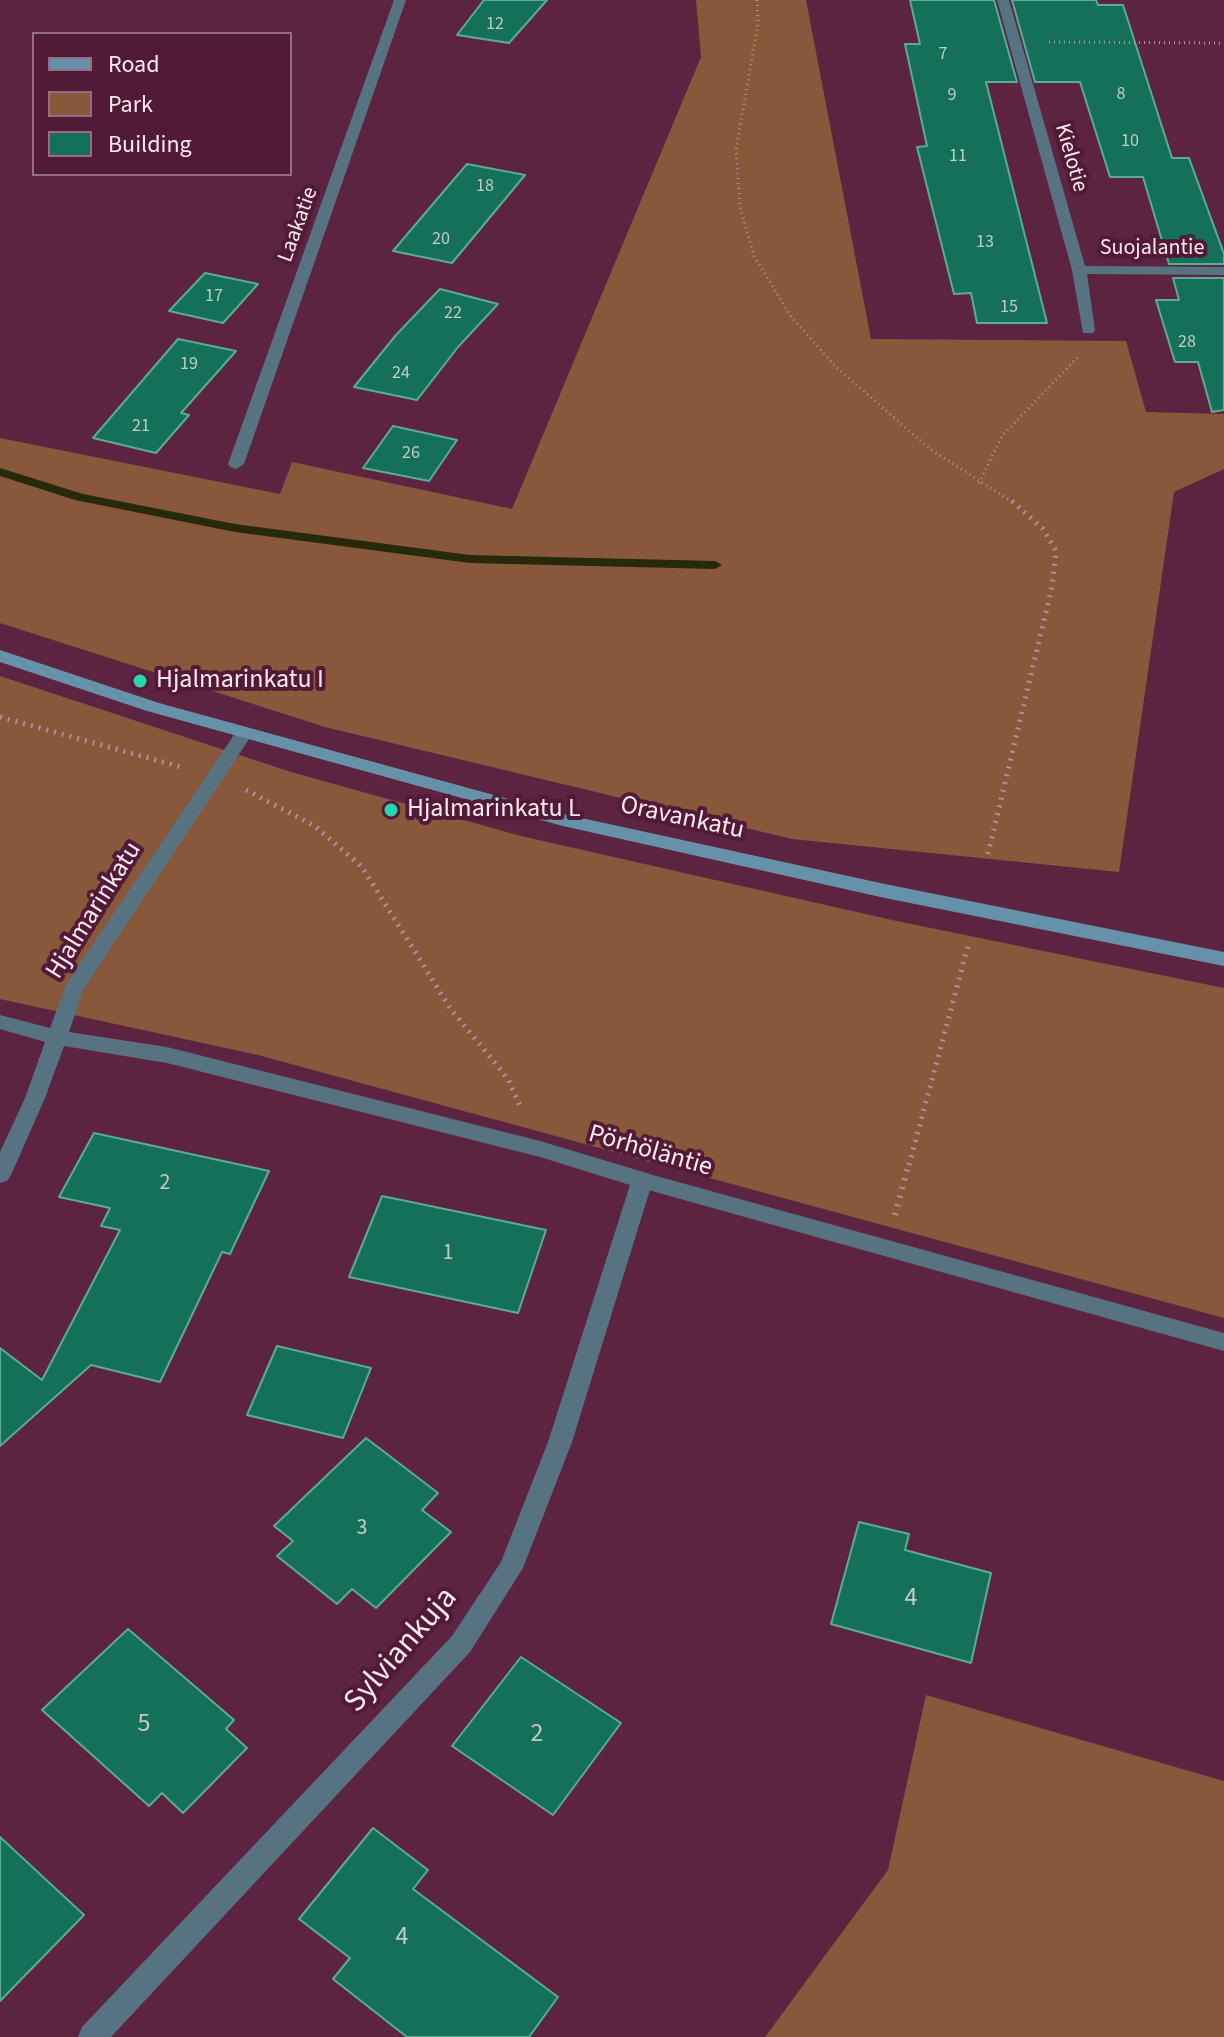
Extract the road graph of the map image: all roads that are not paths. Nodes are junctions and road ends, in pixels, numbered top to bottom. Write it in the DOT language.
graph roads {
  1 [pos="400,0"];
  2 [pos="1003,0"];
  3 [pos="1079,270"];
  4 [pos="1224,271"];
  5 [pos="1088,330"];
  6 [pos="236,464"];
  7 [pos="0,656"];
  8 [pos="244,733"];
  9 [pos="1224,959"];
  10 [pos="0,1022"];
  11 [pos="55,1037"];
  12 [pos="0,1175"];
  13 [pos="642,1180"];
  14 [pos="1224,1342"];
  15 [pos="92,2037"];
  1 -- 6 [label="street, Laakatie"];
  2 -- 3 [label="street, Kielotie"];
  3 -- 4 [label="street, Suojalantie"];
  3 -- 5 [label="street, Kielotie"];
  7 -- 8 [label="street, Oravankatu"];
  8 -- 9 [label="street, Oravankatu"];
  8 -- 11 [label="street, Hjalmarinkatu"];
  10 -- 11 [label="street, Pörhöläntie"];
  11 -- 12 [label="street, Hjalmarinkatu"];
  11 -- 13 [label="street, Pörhöläntie"];
  13 -- 14 [label="street, Pörhöläntie"];
  13 -- 15 [label="street, Sylviankuja"];
}
